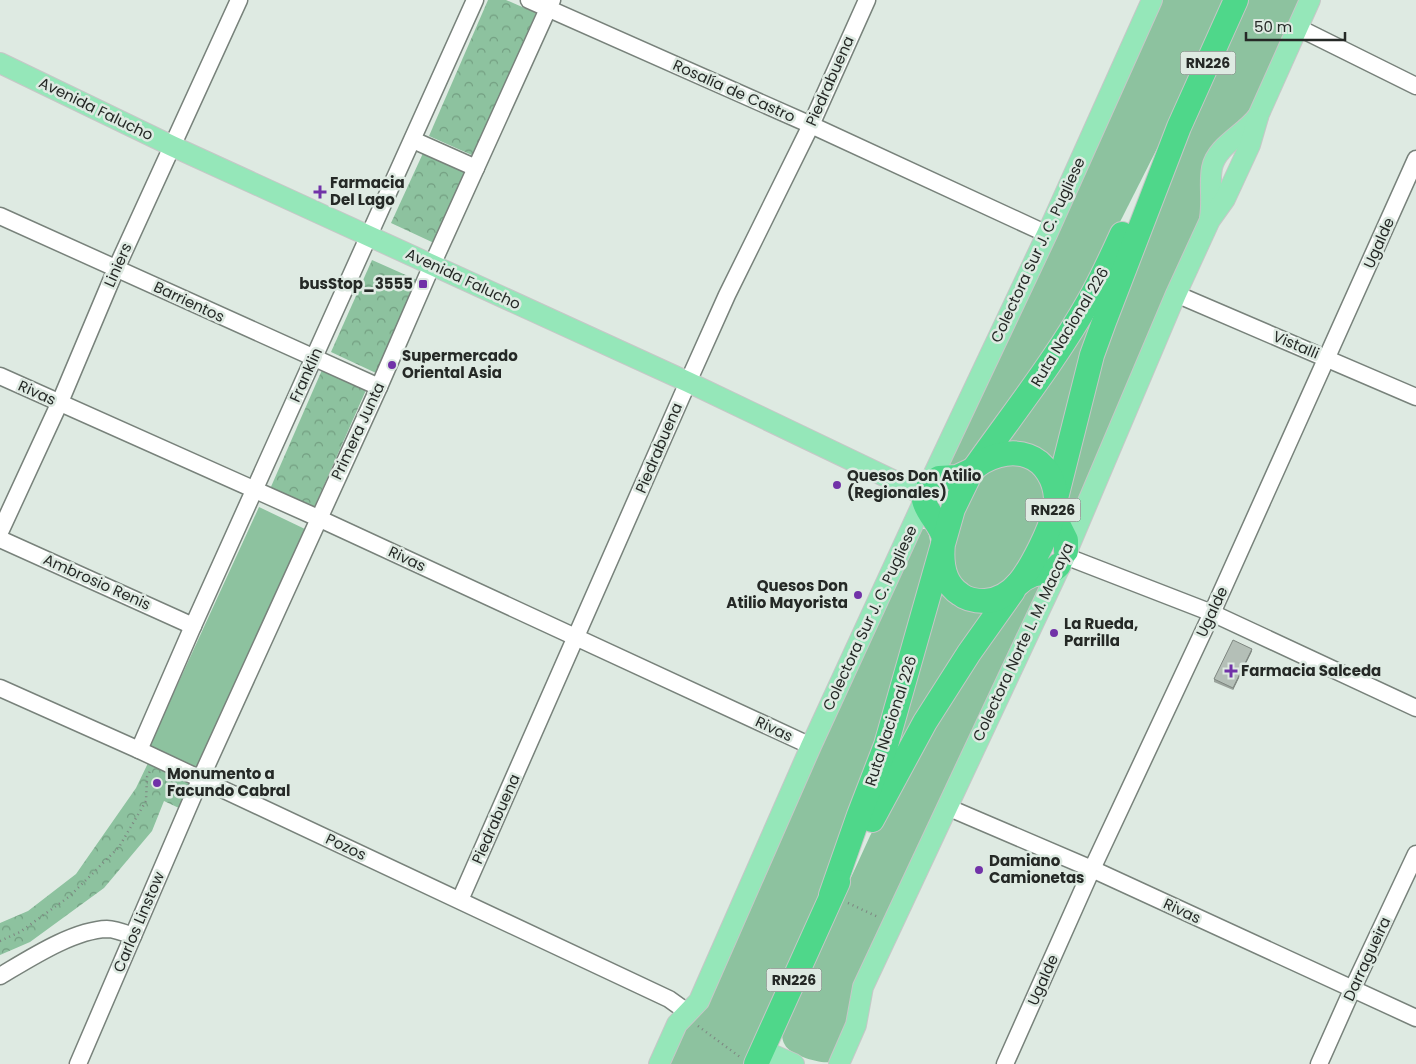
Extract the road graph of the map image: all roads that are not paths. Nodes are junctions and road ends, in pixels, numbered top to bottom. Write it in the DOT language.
graph roads {
  1 [pos="239,0"];
  2 [pos="475,0"];
  3 [pos="528,0"];
  4 [pos="867,0"];
  5 [pos="1152,0"];
  6 [pos="1236,0"];
  7 [pos="1310,0"];
  8 [pos="550,4"];
  9 [pos="1297,27"];
  10 [pos="0,63"];
  11 [pos="1416,86"];
  12 [pos="811,125"];
  13 [pos="1179,127"];
  14 [pos="413,140"];
  15 [pos="172,146"];
  16 [pos="1416,159"];
  17 [pos="476,168"];
  18 [pos="0,216"];
  19 [pos="1047,234"];
  20 [pos="369,236"];
  21 [pos="432,265"];
  22 [pos="116,269"];
  23 [pos="1176,294"];
  24 [pos="1328,358"];
  25 [pos="313,359"];
  26 [pos="0,376"];
  27 [pos="688,382"];
  28 [pos="378,387"];
  29 [pos="1416,397"];
  30 [pos="60,402"];
  31 [pos="974,468"];
  32 [pos="254,490"];
  33 [pos="927,493"];
  34 [pos="1055,501"];
  35 [pos="318,518"];
  36 [pos="0,532"];
  37 [pos="0,539"];
  38 [pos="943,540"];
  39 [pos="1063,558"];
  40 [pos="1017,586"];
  41 [pos="1212,613"];
  42 [pos="193,626"];
  43 [pos="576,638"];
  44 [pos="0,688"];
  45 [pos="1416,708"];
  46 [pos="811,746"];
  47 [pos="139,750"];
  48 [pos="200,780"];
  49 [pos="947,807"];
  50 [pos="1416,854"];
  51 [pos="1092,869"];
  52 [pos="831,895"];
  53 [pos="460,900"];
  54 [pos="133,936"];
  55 [pos="0,976"];
  56 [pos="1352,990"];
  57 [pos="685,1016"];
  58 [pos="1416,1018"];
  59 [pos="754,1058"];
  60 [pos="78,1064"];
  61 [pos="659,1064"];
  62 [pos="794,1064"];
  63 [pos="839,1064"];
  64 [pos="1005,1064"];
  65 [pos="1320,1064"];
  1 -- 15 [label="street, Liniers"];
  2 -- 14 [label="street, Franklin"];
  3 -- 8 [label="street, Rosalía de Castro"];
  4 -- 12 [label="street, Piedrabuena"];
  5 -- 19 [label="main road, Colectora Sur J. C. Pugliese"];
  6 -- 13 [label="highway, Ruta Nacional 226 / RN226"];
  7 -- 9 [label="main road, Colectora Norte L. M. Macaya"];
  8 -- 12 [label="street, Rosalía de Castro"];
  8 -- 17 [label="street, Primera Junta"];
  9 -- 11 [label="street"];
  9 -- 23 [label="main road, Colectora Norte L. M. Macaya"];
  10 -- 15 [label="main road, Avenida Falucho"];
  12 -- 19 [label="street, Rosalía de Castro"];
  12 -- 27 [label="street, Piedrabuena"];
  13 -- 31 [label="highway, Ruta Nacional 226 / RN226"];
  13 -- 34 [label="highway, Ruta Nacional 226 / RN226"];
  14 -- 17 [label="street"];
  14 -- 20 [label="street, Franklin"];
  15 -- 20 [label="main road, Avenida Falucho"];
  15 -- 22 [label="street, Liniers"];
  16 -- 24 [label="street, Ugalde"];
  17 -- 21 [label="street, Primera Junta"];
  18 -- 22 [label="street, Barrientos"];
  19 -- 33 [label="main road, Colectora Sur J. C. Pugliese"];
  20 -- 21 [label="main road, Avenida Falucho"];
  20 -- 25 [label="street, Franklin"];
  21 -- 27 [label="main road, Avenida Falucho"];
  21 -- 28 [label="street, Primera Junta"];
  22 -- 25 [label="street, Barrientos"];
  22 -- 30 [label="street, Liniers"];
  23 -- 24 [label="street, Vistalli"];
  23 -- 39 [label="main road, Colectora Norte L. M. Macaya"];
  24 -- 29 [label="street, Vistalli"];
  24 -- 41 [label="street, Ugalde"];
  25 -- 28 [label="street, Barrientos"];
  25 -- 32 [label="street, Franklin"];
  26 -- 30 [label="street, Rivas"];
  27 -- 33 [label="main road, Avenida Falucho"];
  27 -- 43 [label="street, Piedrabuena"];
  28 -- 35 [label="street, Primera Junta"];
  30 -- 32 [label="street, Rivas"];
  30 -- 36 [label="street, Liniers"];
  31 -- 33 [label="highway"];
  31 -- 34 [label="highway, Ruta Nacional 226 / RN226"];
  31 -- 38 [label="highway, Ruta Nacional 226 / RN226"];
  32 -- 35 [label="street, Rivas"];
  32 -- 42 [label="street, Franklin"];
  33 -- 38 [label="highway"];
  33 -- 46 [label="main road, Colectora Sur J. C. Pugliese"];
  34 -- 39 [label="highway"];
  34 -- 40 [label="highway, Ruta Nacional 226 / RN226"];
  35 -- 43 [label="street, Rivas"];
  35 -- 48 [label="street, Primera Junta"];
  37 -- 42 [label="street, Ambrosio Renis"];
  38 -- 40 [label="highway, Ruta Nacional 226 / RN226"];
  38 -- 52 [label="highway, Ruta Nacional 226 / RN226"];
  39 -- 40 [label="highway"];
  39 -- 41 [label="street"];
  39 -- 49 [label="main road, Colectora Norte L. M. Macaya"];
  40 -- 52 [label="highway, Ruta Nacional 226 / RN226"];
  41 -- 45 [label="street"];
  41 -- 51 [label="street, Ugalde"];
  42 -- 47 [label="street, Franklin"];
  43 -- 46 [label="street, Rivas"];
  43 -- 53 [label="street, Piedrabuena"];
  44 -- 47 [label="street, Pozos"];
  46 -- 57 [label="main road, Colectora Sur J. C. Pugliese"];
  47 -- 48 [label="street, Pozos"];
  48 -- 53 [label="street, Pozos"];
  48 -- 54 [label="street, Carlos Linstow"];
  49 -- 51 [label="street, Rivas"];
  49 -- 63 [label="main road, Colectora Norte L. M. Macaya"];
  50 -- 56 [label="street, Darragueira"];
  51 -- 56 [label="street, Rivas"];
  51 -- 64 [label="street, Ugalde"];
  52 -- 59 [label="highway, Ruta Nacional 226 / RN226"];
  53 -- 57 [label="street, Pozos"];
  54 -- 55 [label="street"];
  54 -- 60 [label="street, Carlos Linstow"];
  56 -- 58 [label="street, Rivas"];
  56 -- 65 [label="street, Darragueira"];
  57 -- 61 [label="main road, Colectora Sur J. C. Pugliese"];
  59 -- 62 [label="main road"];
}
